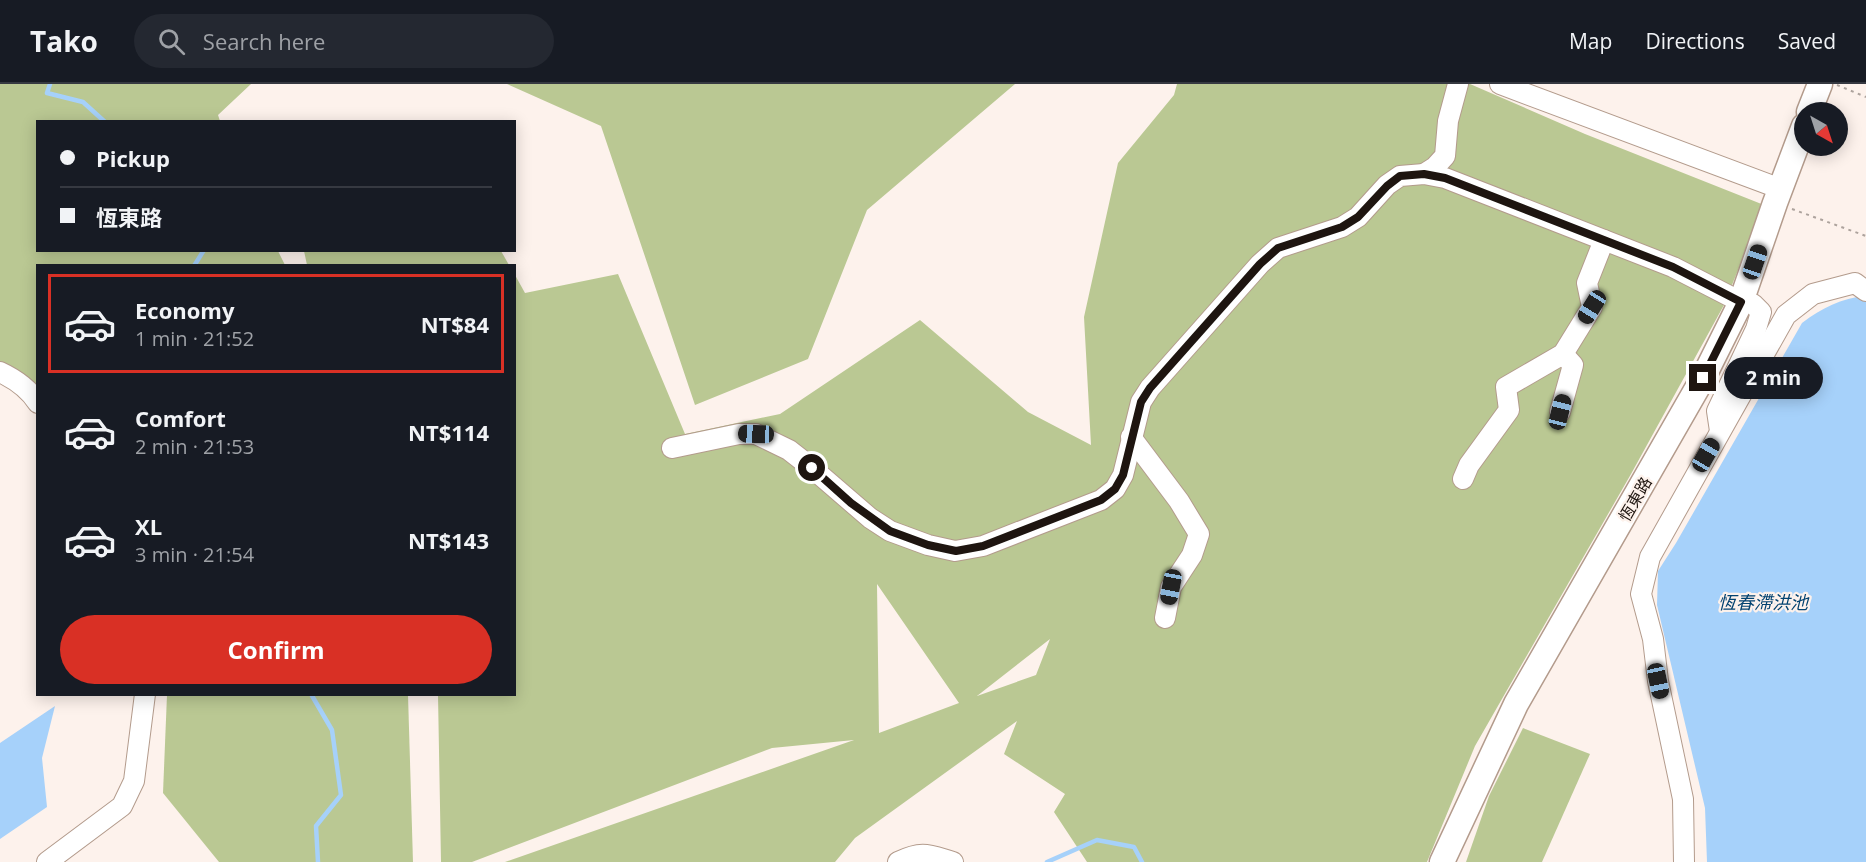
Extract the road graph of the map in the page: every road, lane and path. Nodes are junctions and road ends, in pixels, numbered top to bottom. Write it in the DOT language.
graph roads {
  1 [pos="1458,84"];
  2 [pos="1500,84"];
  3 [pos="1820,84"];
  4 [pos="1835,84"];
  5 [pos="1866,97"];
  6 [pos="1813,102"];
  7 [pos="1794,153"];
  8 [pos="1424,174"];
  9 [pos="1778,196"];
  10 [pos="1866,236"];
  11 [pos="1604,240"];
  12 [pos="1866,291"];
  13 [pos="1741,302"];
  14 [pos="1563,354"];
  15 [pos="0,372"];
  16 [pos="36,400"];
  17 [pos="1560,412"];
  18 [pos="1720,431"];
  19 [pos="1131,437"];
  20 [pos="672,448"];
  21 [pos="1463,479"];
  22 [pos="1165,618"];
  23 [pos="145,696"];
  24 [pos="47,862"];
  25 [pos="898,862"];
  26 [pos="953,862"];
  27 [pos="1442,862"];
  28 [pos="1684,862"];
  1 -- 8 [label="street"];
  2 -- 9 [label="street"];
  3 -- 6 [label="main road"];
  4 -- 5 [label="path"];
  7 -- 9 [label="main road, 恆東路"];
  8 -- 11 [label="street"];
  8 -- 19 [label="street"];
  9 -- 10 [label="path"];
  9 -- 13 [label="main road, 恆東路"];
  11 -- 13 [label="street"];
  11 -- 14 [label="street"];
  12 -- 18 [label="street"];
  13 -- 18 [label="street"];
  13 -- 27 [label="main road, 恆東路"];
  14 -- 17 [label="street"];
  14 -- 21 [label="street"];
  15 -- 16 [label="street"];
  18 -- 28 [label="street"];
  19 -- 20 [label="street"];
  19 -- 22 [label="street"];
  23 -- 24 [label="street"];
  25 -- 26 [label="street"];
}
